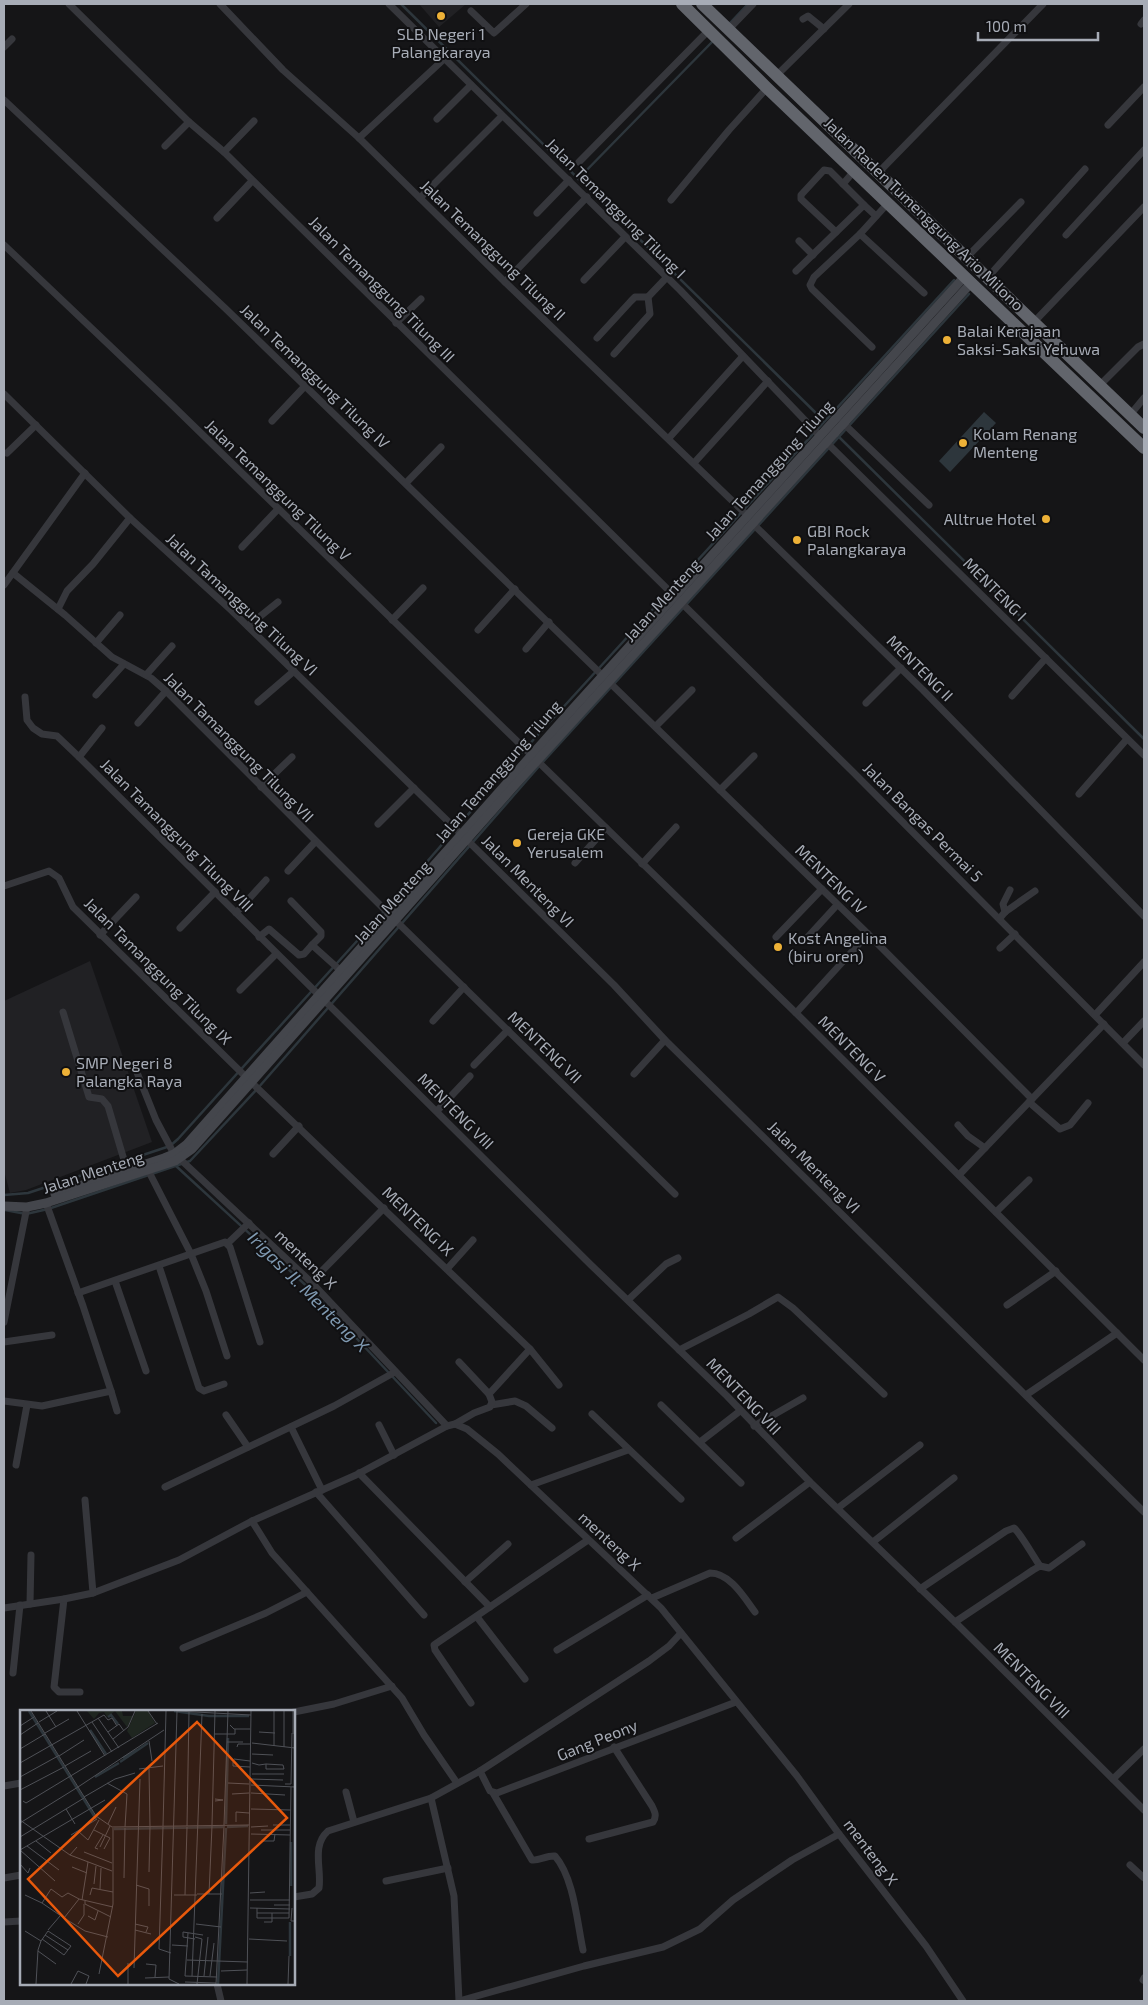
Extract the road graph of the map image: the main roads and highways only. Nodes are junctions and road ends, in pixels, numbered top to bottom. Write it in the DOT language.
graph roads {
  1 [pos="682,4"];
  2 [pos="704,6"];
  3 [pos="697,18"];
  4 [pos="912,205"];
  5 [pos="903,216"];
  6 [pos="1037,324"];
  7 [pos="1030,338"];
  8 [pos="1144,428"];
  9 [pos="1144,448"];
  1 -- 3 [label="highway, Jalan Raden Tumenggung Ario Milono"];
  2 -- 3 [label="highway"];
  2 -- 4 [label="highway, Jalan Raden Tumenggung Ario Milono"];
  3 -- 5 [label="highway, Jalan Raden Tumenggung Ario Milono"];
  4 -- 5 [label="highway"];
  4 -- 6 [label="highway, Jalan Raden Tumenggung Ario Milono"];
  5 -- 7 [label="highway, Jalan Raden Tumenggung Ario Milono"];
  6 -- 7 [label="highway"];
  6 -- 8 [label="highway, Jalan Raden Tumenggung Ario Milono"];
  7 -- 9 [label="highway, Jalan Raden Tumenggung Ario Milono"];
}
